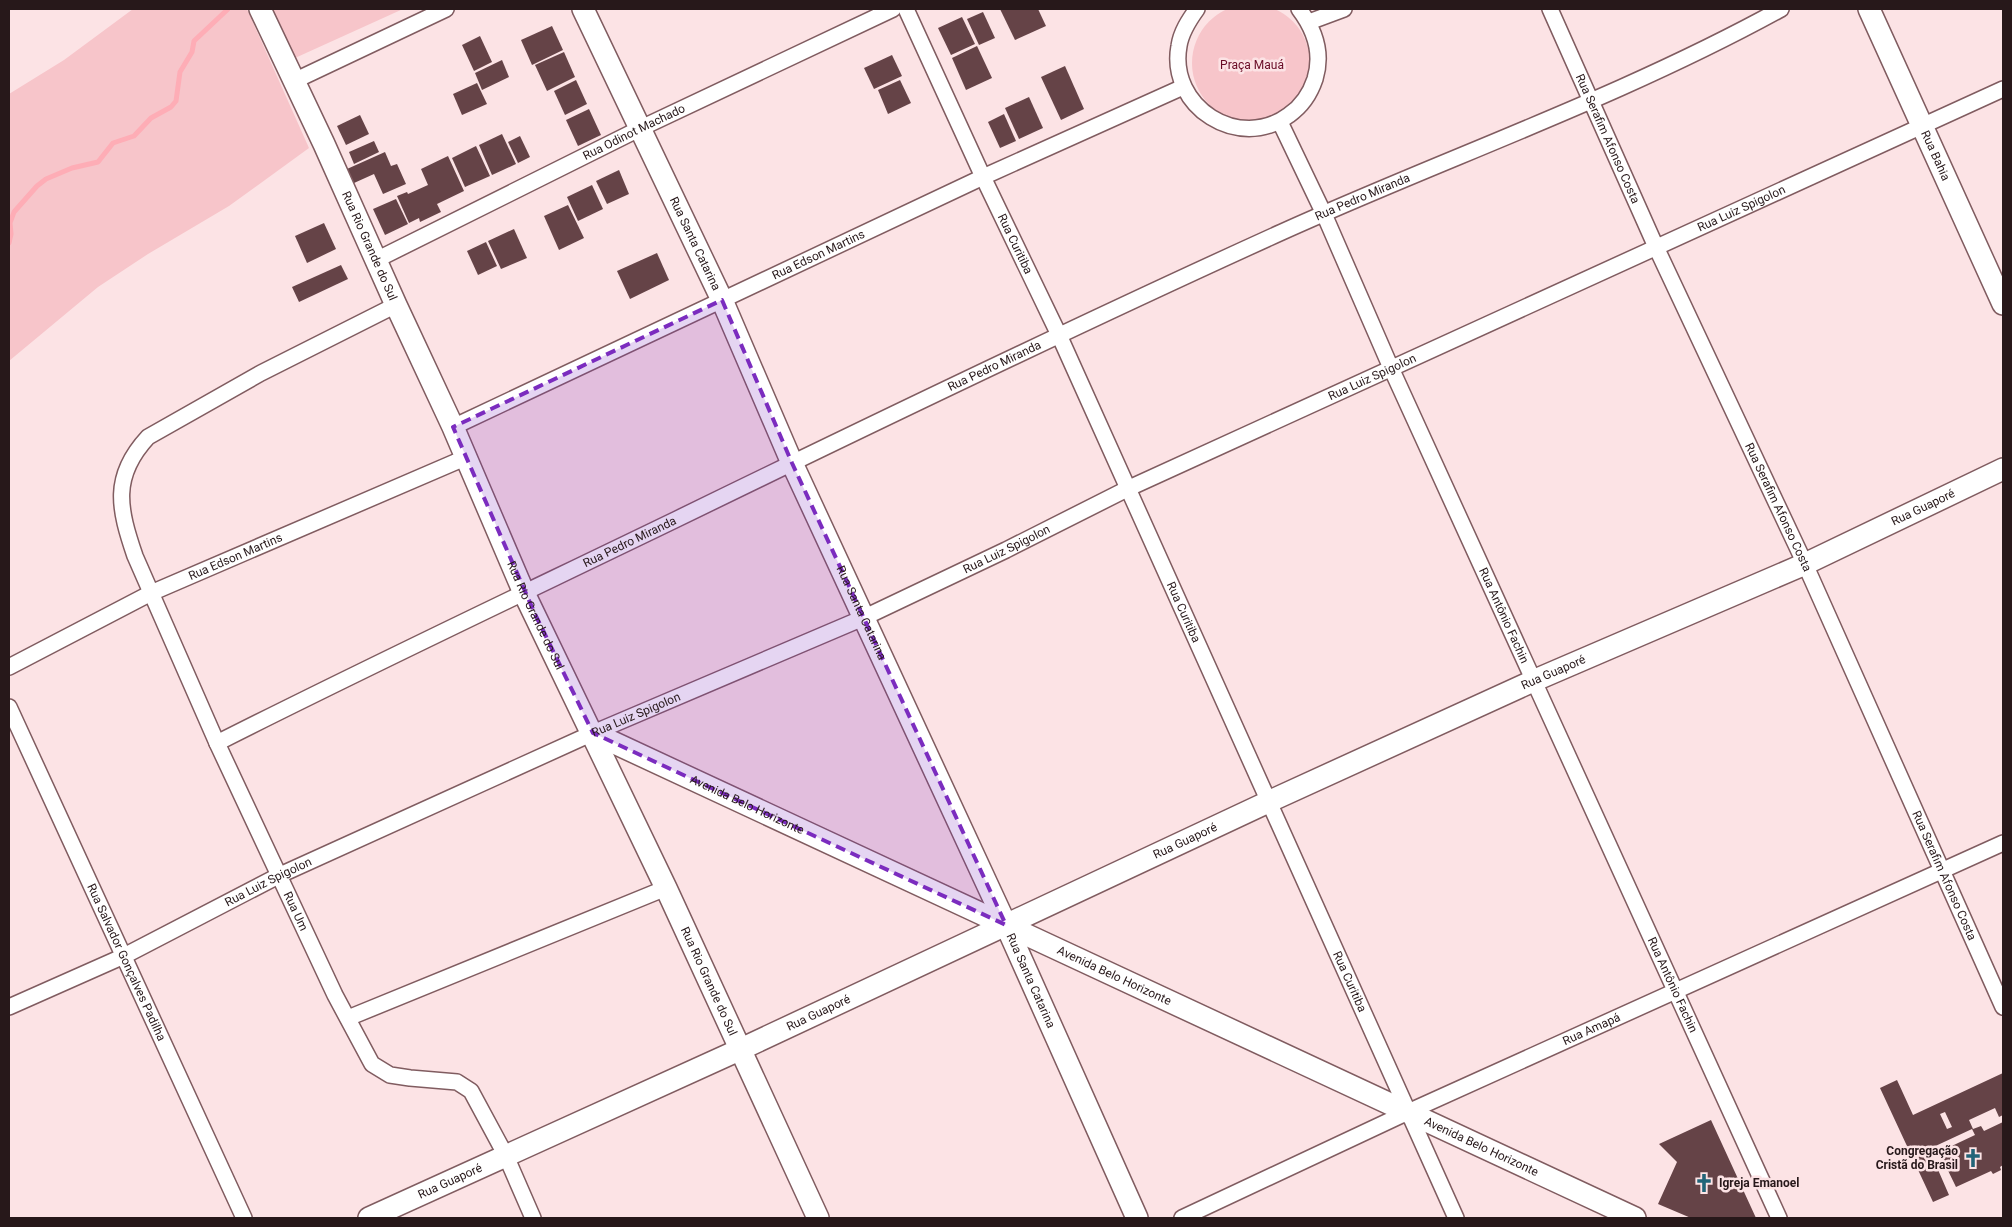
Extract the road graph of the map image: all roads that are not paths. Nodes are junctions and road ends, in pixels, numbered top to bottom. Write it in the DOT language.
graph roads {
  1 [pos="260,9"];
  2 [pos="446,9"];
  3 [pos="583,9"];
  4 [pos="893,9"];
  5 [pos="906,9"];
  6 [pos="1198,9"];
  7 [pos="1299,9"];
  8 [pos="1344,9"];
  9 [pos="1550,9"];
  10 [pos="1781,9"];
  11 [pos="1869,9"];
  12 [pos="1310,22"];
  13 [pos="294,80"];
  14 [pos="1184,87"];
  15 [pos="2003,89"];
  16 [pos="1590,101"];
  17 [pos="1280,122"];
  18 [pos="1922,127"];
  19 [pos="639,129"];
  20 [pos="983,177"];
  21 [pos="1324,214"];
  22 [pos="1656,247"];
  23 [pos="376,260"];
  24 [pos="722,300"];
  25 [pos="2003,304"];
  26 [pos="396,305"];
  27 [pos="1059,335"];
  28 [pos="1391,368"];
  29 [pos="453,427"];
  30 [pos="467,457"];
  31 [pos="792,463"];
  32 [pos="2003,469"];
  33 [pos="1127,489"];
  34 [pos="1805,564"];
  35 [pos="151,592"];
  36 [pos="524,593"];
  37 [pos="863,618"];
  38 [pos="9,667"];
  39 [pos="1534,681"];
  40 [pos="9,707"];
  41 [pos="593,733"];
  42 [pos="217,743"];
  43 [pos="1268,802"];
  44 [pos="2003,842"];
  45 [pos="1941,871"];
  46 [pos="280,875"];
  47 [pos="666,888"];
  48 [pos="1006,925"];
  49 [pos="124,956"];
  50 [pos="1676,992"];
  51 [pos="2003,1006"];
  52 [pos="9,1007"];
  53 [pos="348,1018"];
  54 [pos="739,1050"];
  55 [pos="1408,1112"];
  56 [pos="506,1156"];
  57 [pos="244,1218"];
  58 [pos="369,1218"];
  59 [pos="533,1218"];
  60 [pos="818,1218"];
  61 [pos="1137,1218"];
  62 [pos="1182,1218"];
  63 [pos="1456,1218"];
  64 [pos="1635,1218"];
  65 [pos="1779,1218"];
  1 -- 13 [label="street, Rua Rio Grande do Sul"];
  2 -- 13 [label="street"];
  3 -- 19 [label="street, Rua Santa Catarina"];
  4 -- 19 [label="street, Rua Odinot Machado"];
  5 -- 20 [label="street, Rua Curitiba"];
  6 -- 14 [label="street"];
  7 -- 12 [label="street"];
  8 -- 12 [label="street"];
  9 -- 16 [label="street, Rua Serafim Afonso Costa"];
  10 -- 16 [label="street, Rua Pedro Miranda"];
  11 -- 18 [label="street, Rua Bahia"];
  12 -- 17 [label="street"];
  13 -- 23 [label="street, Rua Rio Grande do Sul"];
  14 -- 17 [label="street"];
  14 -- 20 [label="street, Rua Edson Martins"];
  15 -- 18 [label="street, Rua Luiz Spigolon"];
  16 -- 21 [label="street, Rua Pedro Miranda"];
  16 -- 22 [label="street, Rua Serafim Afonso Costa"];
  17 -- 21 [label="street, Rua Antônio Fachin"];
  18 -- 22 [label="street, Rua Luiz Spigolon"];
  18 -- 25 [label="street, Rua Bahia"];
  19 -- 23 [label="street, Rua Odinot Machado"];
  19 -- 24 [label="street, Rua Santa Catarina"];
  20 -- 24 [label="street, Rua Edson Martins"];
  20 -- 27 [label="street, Rua Curitiba"];
  21 -- 27 [label="street, Rua Pedro Miranda"];
  21 -- 28 [label="street, Rua Antônio Fachin"];
  22 -- 28 [label="street, Rua Luiz Spigolon"];
  22 -- 34 [label="street, Rua Serafim Afonso Costa"];
  23 -- 26 [label="street, Rua Rio Grande do Sul"];
  24 -- 29 [label="street, Rua Edson Martins"];
  24 -- 31 [label="street, Rua Santa Catarina"];
  26 -- 29 [label="street, Rua Rio Grande do Sul"];
  26 -- 35 [label="street, Rua Um"];
  27 -- 31 [label="street, Rua Pedro Miranda"];
  27 -- 33 [label="street, Rua Curitiba"];
  28 -- 33 [label="street, Rua Luiz Spigolon"];
  28 -- 39 [label="street, Rua Antônio Fachin"];
  29 -- 30 [label="street, Rua Rio Grande do Sul"];
  30 -- 35 [label="street, Rua Edson Martins"];
  30 -- 36 [label="street, Rua Rio Grande do Sul"];
  31 -- 36 [label="street, Rua Pedro Miranda"];
  31 -- 37 [label="street, Rua Santa Catarina"];
  32 -- 34 [label="street, Rua Guaporé"];
  33 -- 37 [label="street, Rua Luiz Spigolon"];
  33 -- 43 [label="street, Rua Curitiba"];
  34 -- 39 [label="street, Rua Guaporé"];
  34 -- 45 [label="street, Rua Serafim Afonso Costa"];
  35 -- 38 [label="street, Rua Edson Martins"];
  35 -- 42 [label="street, Rua Um"];
  36 -- 41 [label="street, Rua Rio Grande do Sul"];
  36 -- 42 [label="street, Rua Pedro Miranda"];
  37 -- 41 [label="street, Rua Luiz Spigolon"];
  37 -- 48 [label="street, Rua Santa Catarina"];
  39 -- 43 [label="street, Rua Guaporé"];
  39 -- 50 [label="street, Rua Antônio Fachin"];
  40 -- 49 [label="street, Rua Salvador Gonçalves Padilha"];
  41 -- 46 [label="street, Rua Luiz Spigolon"];
  41 -- 47 [label="street, Rua Rio Grande do Sul"];
  41 -- 48 [label="street, Avenida Belo Horizonte"];
  42 -- 46 [label="street, Rua Um"];
  43 -- 48 [label="street, Rua Guaporé"];
  43 -- 55 [label="street, Rua Curitiba"];
  44 -- 45 [label="street, Rua Amapá"];
  45 -- 50 [label="street, Rua Amapá"];
  45 -- 51 [label="street, Rua Serafim Afonso Costa"];
  46 -- 49 [label="street, Rua Luiz Spigolon"];
  46 -- 53 [label="street, Rua Um"];
  47 -- 53 [label="street"];
  47 -- 54 [label="street, Rua Rio Grande do Sul"];
  48 -- 54 [label="street, Rua Guaporé"];
  48 -- 55 [label="street, Avenida Belo Horizonte"];
  48 -- 61 [label="street, Rua Santa Catarina"];
  49 -- 52 [label="street, Rua Luiz Spigolon"];
  49 -- 57 [label="street, Rua Salvador Gonçalves Padilha"];
  50 -- 55 [label="street, Rua Amapá"];
  50 -- 65 [label="street, Rua Antônio Fachin"];
  53 -- 56 [label="street, Rua Um"];
  54 -- 56 [label="street, Rua Guaporé"];
  54 -- 60 [label="street, Rua Rio Grande do Sul"];
  55 -- 62 [label="street, Rua Amapá"];
  55 -- 63 [label="street, Rua Curitiba"];
  55 -- 64 [label="street, Avenida Belo Horizonte"];
  56 -- 58 [label="street, Rua Guaporé"];
  56 -- 59 [label="street, Rua Um"];
}
